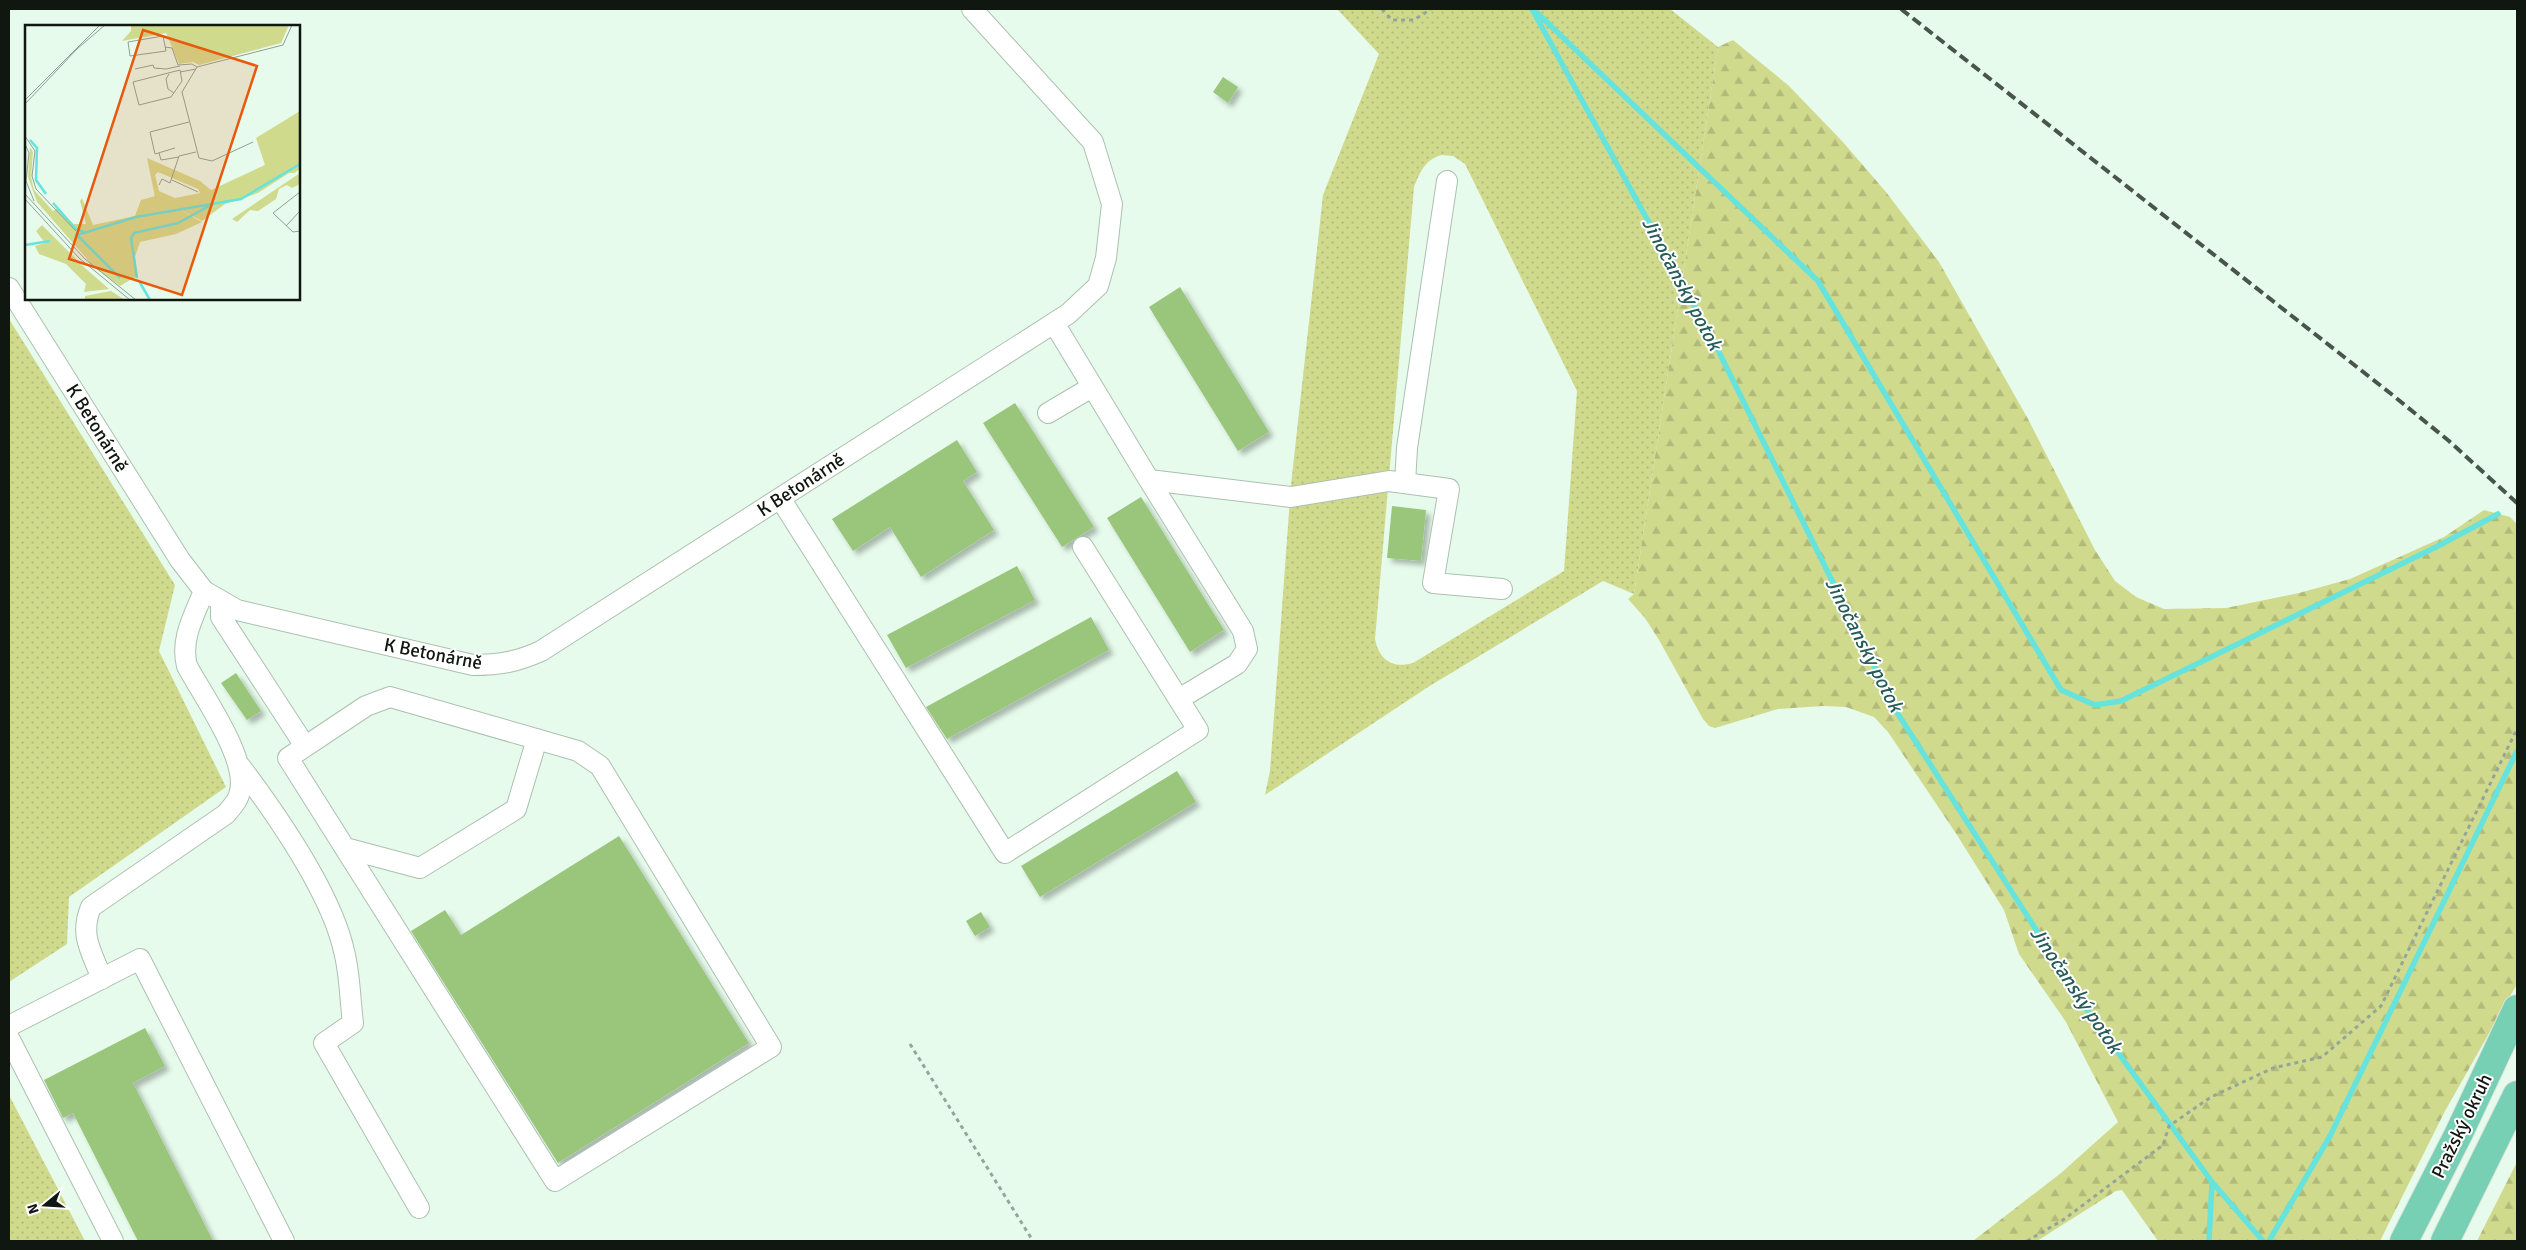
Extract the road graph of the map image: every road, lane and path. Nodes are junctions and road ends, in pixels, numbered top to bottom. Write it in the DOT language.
graph roads {
  1 [pos="972,9"];
  2 [pos="1382,9"];
  3 [pos="1431,9"];
  4 [pos="1447,181"];
  5 [pos="9,288"];
  6 [pos="1054,323"];
  7 [pos="1092,387"];
  8 [pos="1048,413"];
  9 [pos="1149,480"];
  10 [pos="1405,483"];
  11 [pos="780,498"];
  12 [pos="1082,547"];
  13 [pos="1502,589"];
  14 [pos="204,591"];
  15 [pos="221,601"];
  16 [pos="1179,699"];
  17 [pos="2517,729"];
  18 [pos="537,739"];
  19 [pos="305,746"];
  20 [pos="240,766"];
  21 [pos="345,848"];
  22 [pos="102,979"];
  23 [pos="2517,1009"];
  24 [pos="9,1026"];
  25 [pos="9,1038"];
  26 [pos="910,1044"];
  27 [pos="2517,1095"];
  28 [pos="419,1208"];
  29 [pos="113,1241"];
  30 [pos="284,1241"];
  31 [pos="1033,1241"];
  32 [pos="2027,1241"];
  33 [pos="2404,1241"];
  34 [pos="2445,1241"];
  1 -- 6 [label="street, K Betonárně"];
  2 -- 3 [label="path"];
  4 -- 10 [label="street"];
  5 -- 14 [label="street, K Betonárně"];
  6 -- 7 [label="street"];
  6 -- 11 [label="street, K Betonárně"];
  7 -- 8 [label="street"];
  7 -- 9 [label="street"];
  9 -- 10 [label="street"];
  9 -- 16 [label="street"];
  10 -- 13 [label="street"];
  11 -- 15 [label="street, K Betonárně"];
  11 -- 16 [label="street"];
  12 -- 16 [label="street"];
  14 -- 15 [label="street, K Betonárně"];
  14 -- 20 [label="street"];
  15 -- 19 [label="street"];
  17 -- 32 [label="path"];
  18 -- 19 [label="street"];
  18 -- 21 [label="street"];
  18 -- 21 [label="street"];
  19 -- 21 [label="street"];
  20 -- 22 [label="street"];
  20 -- 28 [label="street"];
  22 -- 24 [label="street"];
  22 -- 30 [label="street"];
  23 -- 33 [label="highway, Pražský okruh"];
  25 -- 29 [label="street"];
  26 -- 31 [label="path"];
  27 -- 34 [label="highway, Pražský okruh"];
}
